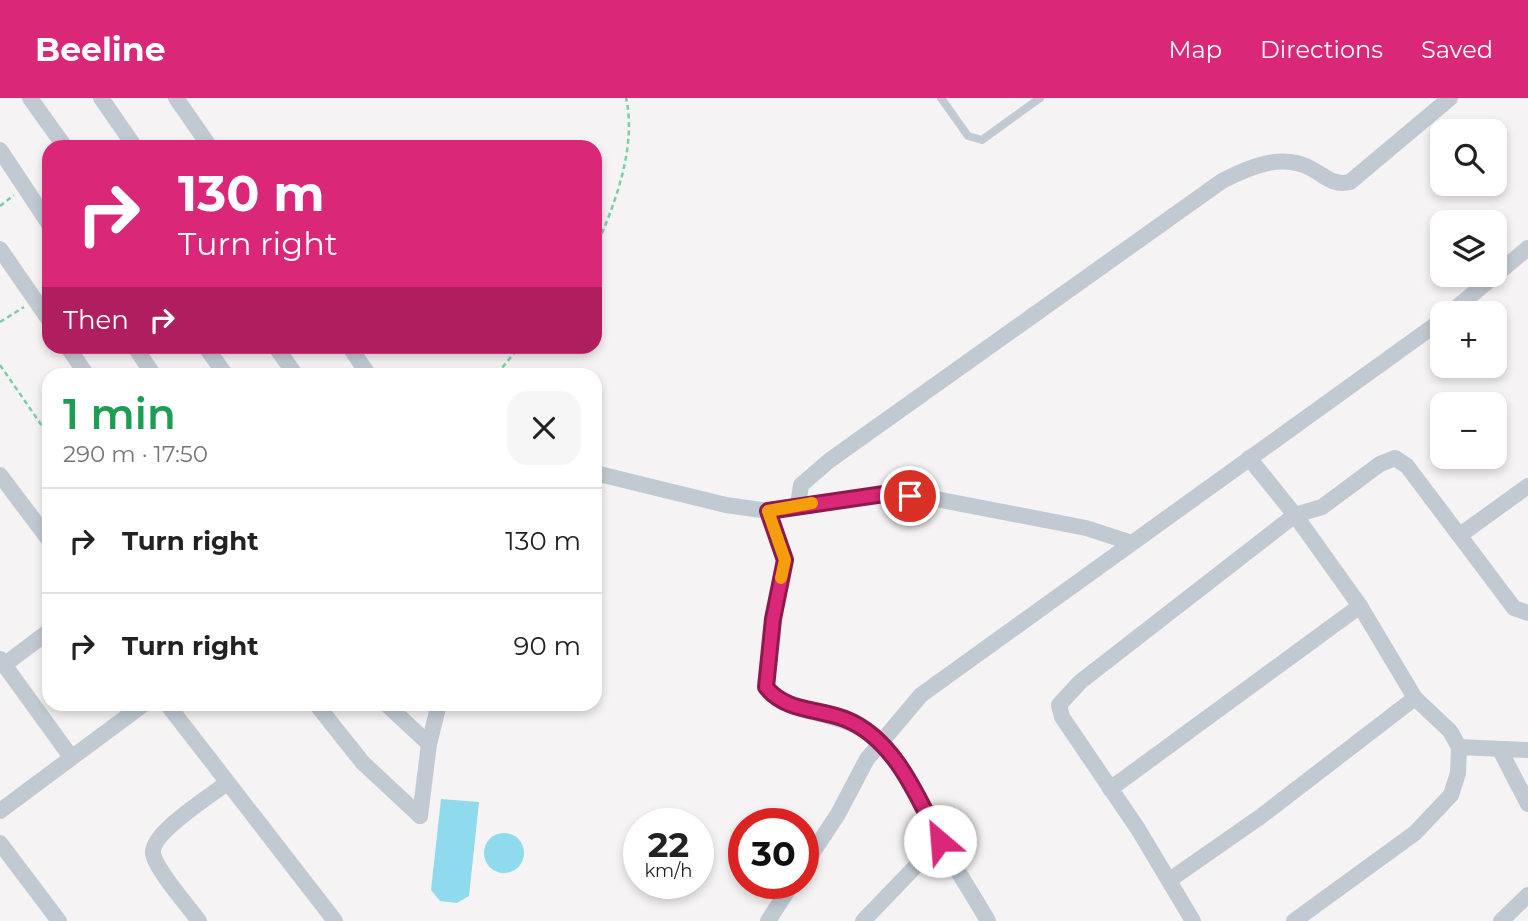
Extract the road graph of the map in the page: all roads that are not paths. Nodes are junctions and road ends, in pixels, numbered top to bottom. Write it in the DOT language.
graph roads {
  1 [pos="30,98"];
  2 [pos="101,98"];
  3 [pos="176,98"];
  4 [pos="941,98"];
  5 [pos="1040,98"];
  6 [pos="1450,98"];
  7 [pos="60,140"];
  8 [pos="130,140"];
  9 [pos="205,140"];
  10 [pos="0,150"];
  11 [pos="42,214"];
  12 [pos="1528,248"];
  13 [pos="0,249"];
  14 [pos="1464,301"];
  15 [pos="42,309"];
  16 [pos="1430,329"];
  17 [pos="1249,458"];
  18 [pos="0,475"];
  19 [pos="602,475"];
  20 [pos="1528,486"];
  21 [pos="798,505"];
  22 [pos="768,511"];
  23 [pos="1295,514"];
  24 [pos="42,531"];
  25 [pos="1460,535"];
  26 [pos="1129,542"];
  27 [pos="1360,606"];
  28 [pos="1528,613"];
  29 [pos="42,636"];
  30 [pos="2,662"];
  31 [pos="1415,698"];
  32 [pos="134,711"];
  33 [pos="172,711"];
  34 [pos="322,711"];
  35 [pos="394,711"];
  36 [pos="437,711"];
  37 [pos="879,741"];
  38 [pos="429,744"];
  39 [pos="1459,747"];
  40 [pos="1500,750"];
  41 [pos="1528,750"];
  42 [pos="71,757"];
  43 [pos="227,783"];
  44 [pos="1110,789"];
  45 [pos="1528,804"];
  46 [pos="0,811"];
  47 [pos="819,840"];
  48 [pos="940,841"];
  49 [pos="0,843"];
  50 [pos="1171,879"];
  51 [pos="1528,895"];
  52 [pos="782,899"];
  53 [pos="51,918"];
  54 [pos="199,921"];
  55 [pos="335,921"];
  56 [pos="768,921"];
  57 [pos="863,921"];
  58 [pos="988,921"];
  59 [pos="1193,921"];
  60 [pos="1294,921"];
  61 [pos="1501,921"];
  1 -- 7 [label="street"];
  2 -- 8 [label="street"];
  3 -- 9 [label="street"];
  4 -- 5 [label="lane"];
  6 -- 21 [label="street"];
  10 -- 11 [label="street"];
  12 -- 14 [label="street"];
  13 -- 15 [label="street"];
  16 -- 17 [label="street"];
  17 -- 23 [label="street"];
  17 -- 26 [label="street"];
  18 -- 24 [label="street"];
  19 -- 22 [label="street"];
  20 -- 25 [label="street"];
  21 -- 22 [label="street"];
  21 -- 26 [label="street"];
  22 -- 37 [label="street"];
  23 -- 25 [label="street"];
  23 -- 27 [label="street"];
  23 -- 44 [label="street"];
  25 -- 28 [label="street"];
  26 -- 37 [label="street"];
  27 -- 31 [label="street"];
  27 -- 44 [label="street"];
  29 -- 30 [label="street"];
  30 -- 42 [label="street"];
  31 -- 39 [label="street"];
  31 -- 50 [label="street"];
  32 -- 42 [label="street"];
  33 -- 43 [label="street"];
  34 -- 38 [label="street"];
  35 -- 38 [label="street"];
  36 -- 38 [label="street"];
  37 -- 47 [label="street"];
  37 -- 48 [label="street"];
  39 -- 40 [label="street"];
  39 -- 60 [label="street"];
  40 -- 41 [label="street"];
  40 -- 45 [label="street"];
  42 -- 46 [label="street"];
  43 -- 54 [label="street"];
  43 -- 55 [label="street"];
  44 -- 50 [label="street"];
  48 -- 57 [label="street"];
  48 -- 58 [label="street"];
  49 -- 53 [label="street"];
  50 -- 59 [label="street"];
  51 -- 61 [label="street"];
  52 -- 56 [label="street"];
}
